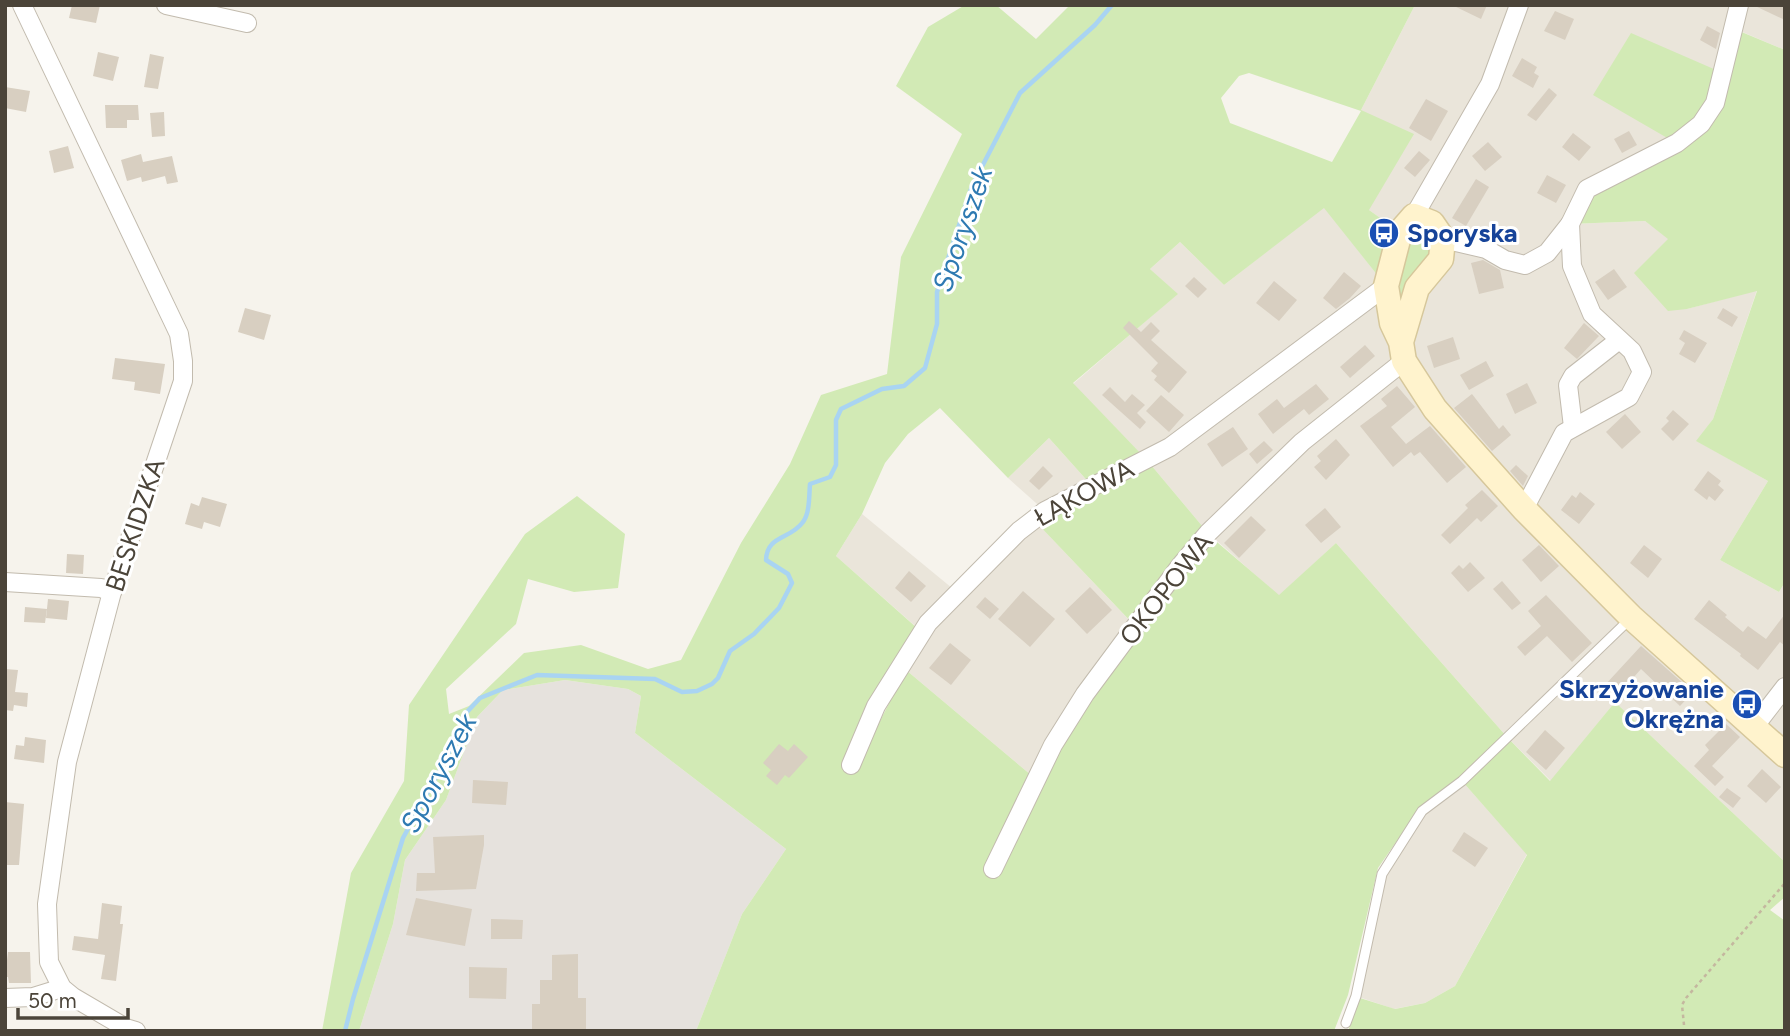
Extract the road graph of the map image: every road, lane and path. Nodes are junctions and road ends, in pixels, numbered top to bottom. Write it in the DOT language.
graph roads {
  1 [pos="22,5"];
  2 [pos="166,5"];
  3 [pos="1520,5"];
  4 [pos="1739,5"];
  5 [pos="247,23"];
  6 [pos="1414,216"];
  7 [pos="1570,224"];
  8 [pos="1443,239"];
  9 [pos="1386,286"];
  10 [pos="1619,340"];
  11 [pos="1402,352"];
  12 [pos="1573,427"];
  13 [pos="1524,509"];
  14 [pos="5,582"];
  15 [pos="112,592"];
  16 [pos="1631,618"];
  17 [pos="1785,687"];
  18 [pos="1754,727"];
  19 [pos="1785,755"];
  20 [pos="851,765"];
  21 [pos="993,869"];
  22 [pos="1785,883"];
  23 [pos="62,988"];
  24 [pos="5,998"];
  25 [pos="1346,1023"];
  26 [pos="1684,1025"];
  27 [pos="136,1031"];
  1 -- 15 [label="street, BESKIDZKA"];
  2 -- 5 [label="street"];
  3 -- 6 [label="street"];
  4 -- 7 [label="street"];
  6 -- 8 [label="street"];
  6 -- 9 [label="street"];
  7 -- 8 [label="street"];
  7 -- 10 [label="street"];
  8 -- 11 [label="street"];
  9 -- 11 [label="street"];
  9 -- 20 [label="street, ŁĄKOWA"];
  10 -- 12 [label="street"];
  10 -- 12 [label="street"];
  11 -- 13 [label="street"];
  11 -- 21 [label="street, OKOPOWA"];
  12 -- 13 [label="street"];
  13 -- 16 [label="street"];
  14 -- 15 [label="street"];
  15 -- 23 [label="street, BESKIDZKA"];
  16 -- 18 [label="street"];
  16 -- 25 [label="lane"];
  17 -- 18 [label="street"];
  18 -- 19 [label="street"];
  22 -- 26 [label="path"];
  23 -- 24 [label="street"];
  23 -- 27 [label="street"];
}
